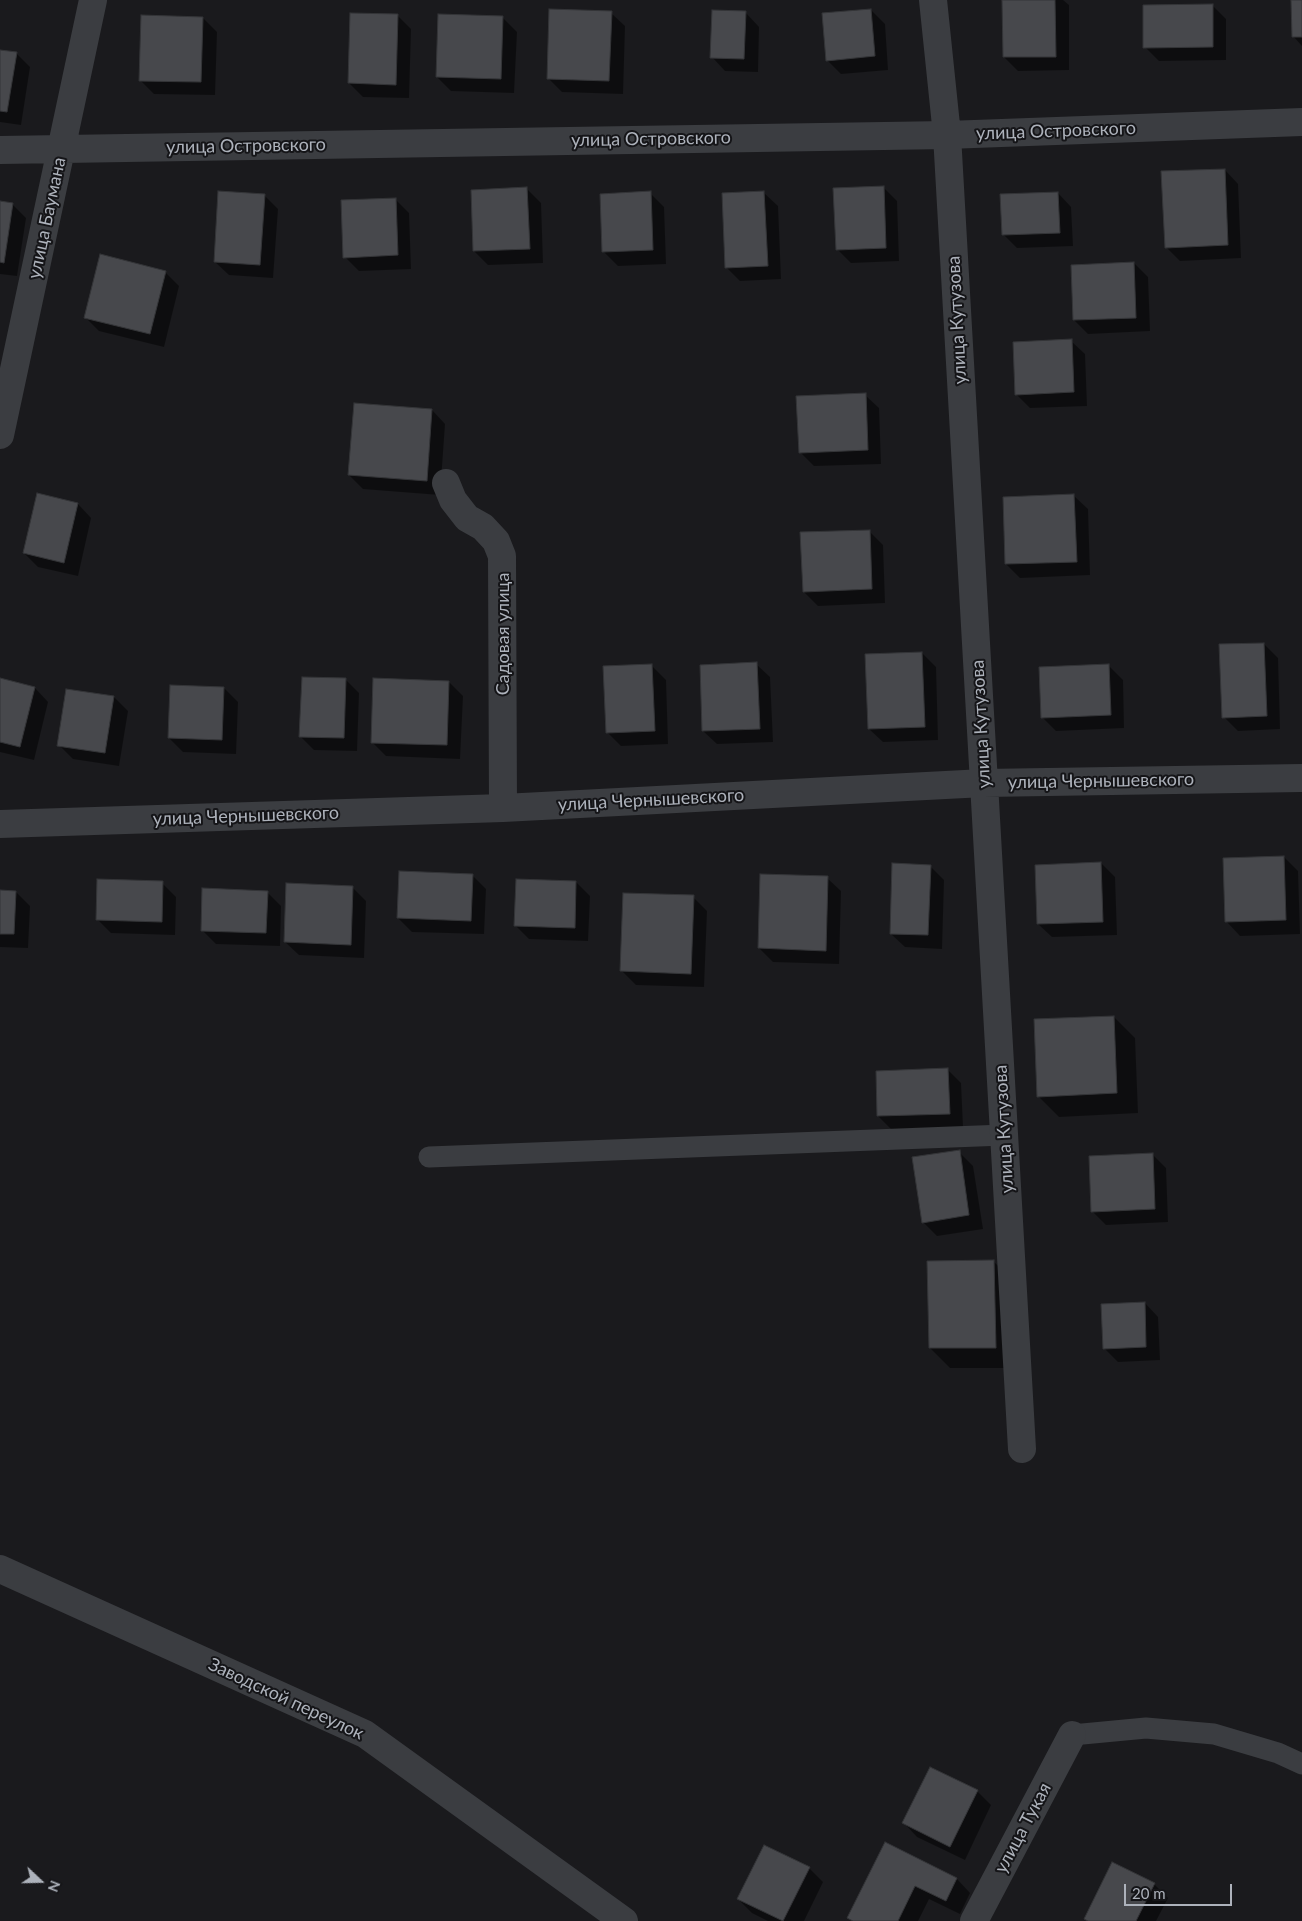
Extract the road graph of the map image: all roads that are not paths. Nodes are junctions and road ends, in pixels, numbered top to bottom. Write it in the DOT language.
graph roads {
  1 [pos="92,0"];
  2 [pos="933,0"];
  3 [pos="1302,122"];
  4 [pos="946,135"];
  5 [pos="62,148"];
  6 [pos="0,150"];
  7 [pos="0,435"];
  8 [pos="446,483"];
  9 [pos="1302,778"];
  10 [pos="984,783"];
  11 [pos="503,808"];
  12 [pos="0,824"];
  13 [pos="1004,1135"];
  14 [pos="429,1157"];
  15 [pos="1022,1449"];
  16 [pos="0,1569"];
  17 [pos="1072,1735"];
  18 [pos="1302,1764"];
  19 [pos="624,1921"];
  20 [pos="974,1921"];
  1 -- 5 [label="street, улица Баумана"];
  2 -- 4 [label="street, улица Кутузова"];
  3 -- 4 [label="street, улица Островского"];
  4 -- 5 [label="street, улица Островского"];
  4 -- 10 [label="street, улица Кутузова"];
  5 -- 6 [label="street, улица Островского"];
  5 -- 7 [label="street, улица Баумана"];
  8 -- 11 [label="street, Садовая улица"];
  9 -- 10 [label="street, улица Чернышевского"];
  10 -- 11 [label="street, улица Чернышевского"];
  10 -- 13 [label="street, улица Кутузова"];
  11 -- 12 [label="street, улица Чернышевского"];
  13 -- 14 [label="lane"];
  13 -- 15 [label="street, улица Кутузова"];
  16 -- 19 [label="street, Заводской переулок"];
  17 -- 18 [label="lane"];
  17 -- 20 [label="street, улица Тукая"];
}
